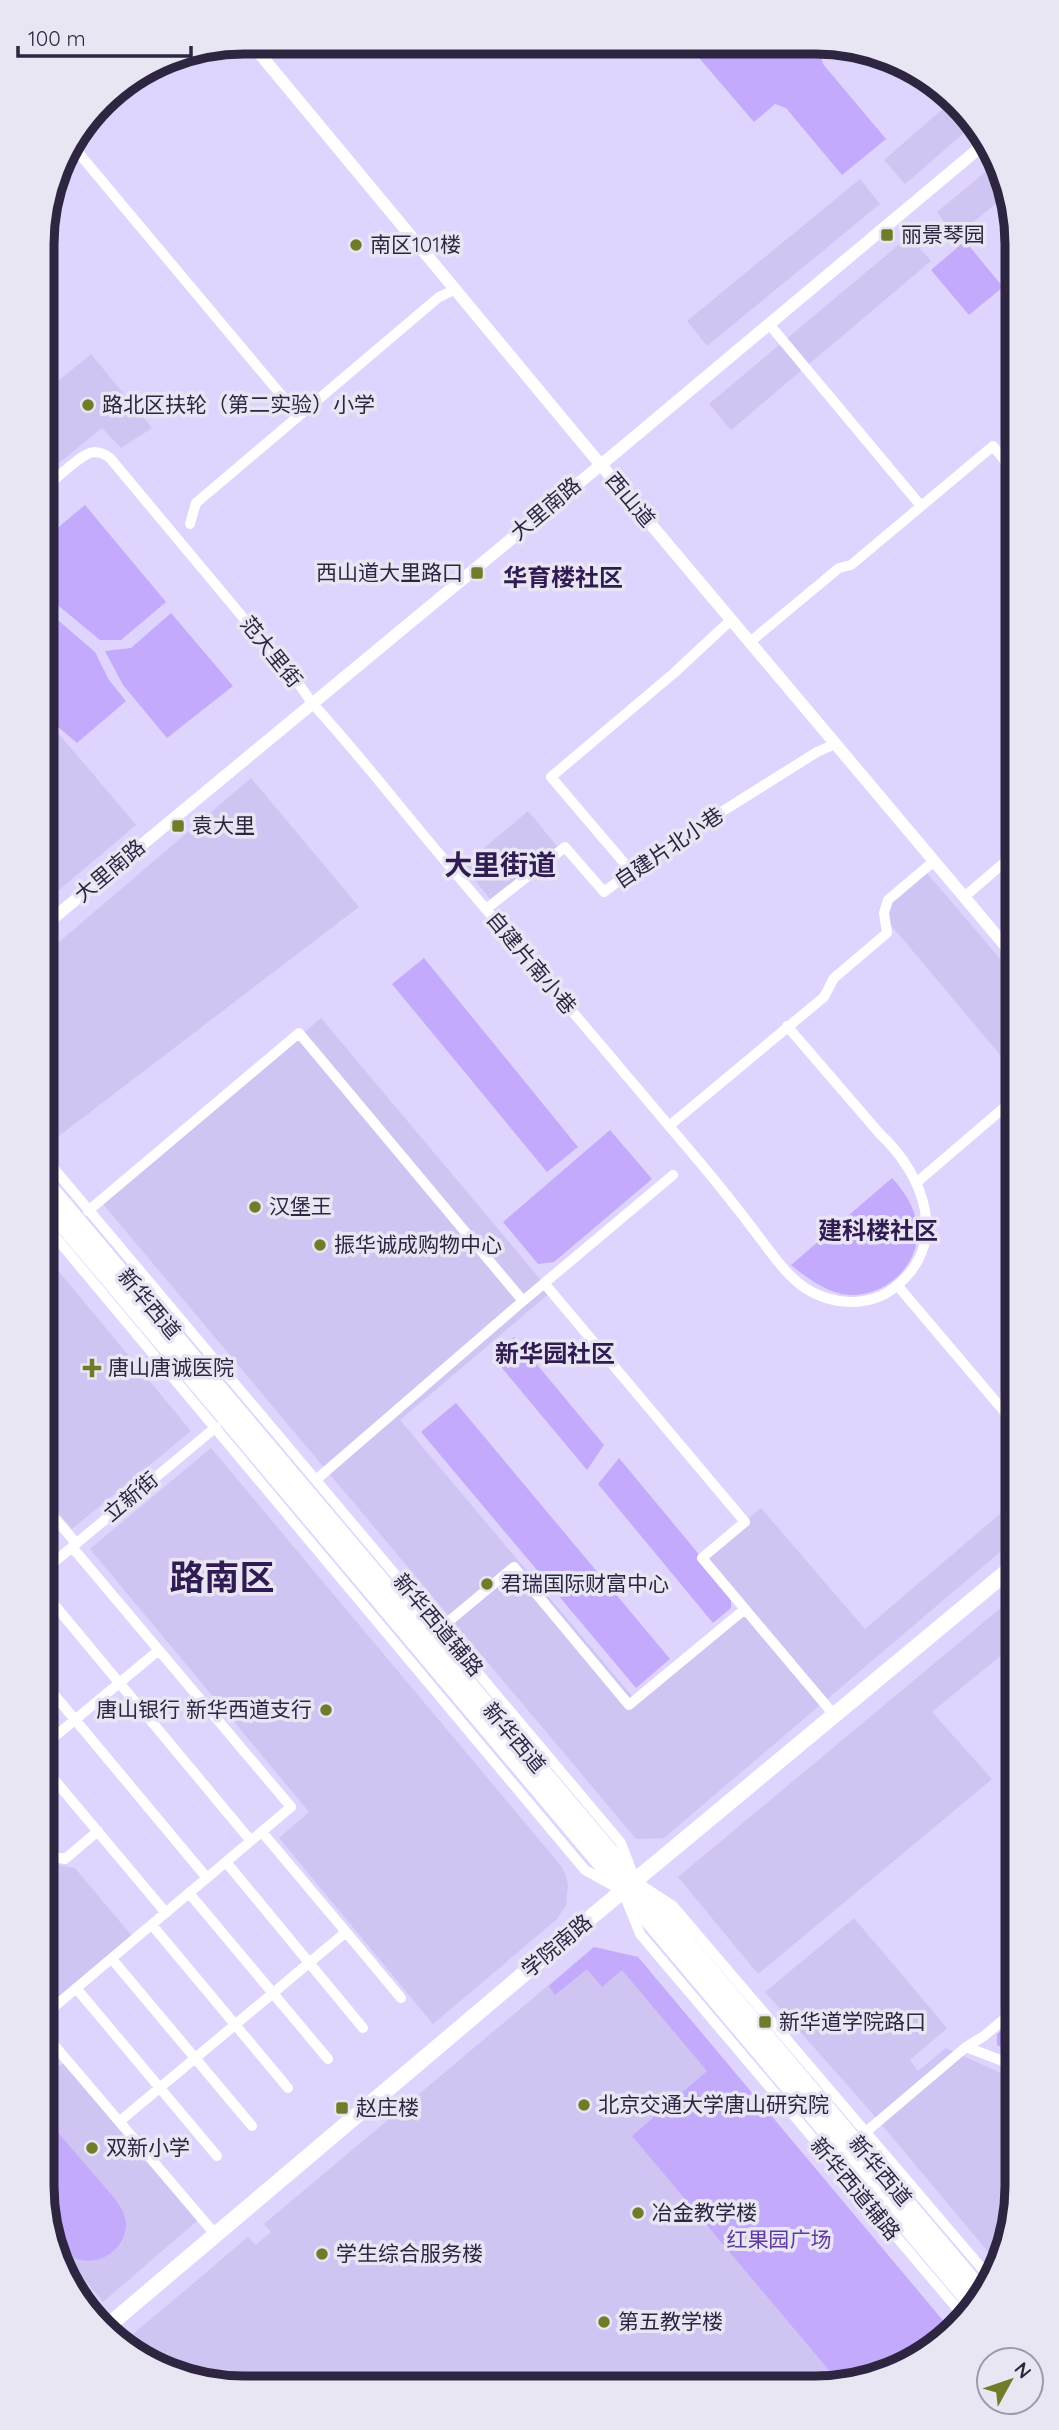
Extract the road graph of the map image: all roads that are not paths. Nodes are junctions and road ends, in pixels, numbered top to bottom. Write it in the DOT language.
graph roads {
  1 [pos="260,54"];
  2 [pos="979,149"];
  3 [pos="78,152"];
  4 [pos="456,289"];
  5 [pos="769,324"];
  6 [pos="298,415"];
  7 [pos="1005,461"];
  8 [pos="600,464"];
  9 [pos="55,480"];
  10 [pos="55,487"];
  11 [pos="921,506"];
  12 [pos="190,524"];
  13 [pos="731,620"];
  14 [pos="750,642"];
  15 [pos="312,703"];
  16 [pos="835,744"];
  17 [pos="934,861"];
  18 [pos="1005,862"];
  19 [pos="631,871"];
  20 [pos="964,897"];
  21 [pos="486,909"];
  22 [pos="55,917"];
  23 [pos="1005,945"];
  24 [pos="787,1026"];
  25 [pos="1005,1107"];
  26 [pos="669,1126"];
  27 [pos="55,1170"];
  28 [pos="673,1175"];
  29 [pos="916,1183"];
  30 [pos="55,1192"];
  31 [pos="88,1210"];
  32 [pos="54,1215"];
  33 [pos="54,1236"];
  34 [pos="544,1283"];
  35 [pos="897,1285"];
  36 [pos="523,1301"];
  37 [pos="1004,1412"];
  38 [pos="216,1427"];
  39 [pos="317,1479"];
  40 [pos="54,1518"];
  41 [pos="74,1545"];
  42 [pos="54,1562"];
  43 [pos="1004,1573"];
  44 [pos="54,1605"];
  45 [pos="745,1609"];
  46 [pos="435,1633"];
  47 [pos="159,1650"];
  48 [pos="118,1684"];
  49 [pos="54,1695"];
  50 [pos="835,1716"];
  51 [pos="75,1720"];
  52 [pos="54,1737"];
  53 [pos="54,1779"];
  54 [pos="98,1831"];
  55 [pos="262,1832"];
  56 [pos="251,1841"];
  57 [pos="54,1857"];
  58 [pos="226,1862"];
  59 [pos="207,1878"];
  60 [pos="629,1886"];
  61 [pos="189,1893"];
  62 [pos="166,1913"];
  63 [pos="152,1925"];
  64 [pos="346,1932"];
  65 [pos="112,1959"];
  66 [pos="309,1963"];
  67 [pos="76,1988"];
  68 [pos="273,1993"];
  69 [pos="401,1998"];
  70 [pos="54,2007"];
  71 [pos="1004,2019"];
  72 [pos="235,2024"];
  73 [pos="363,2028"];
  74 [pos="54,2045"];
  75 [pos="966,2047"];
  76 [pos="195,2058"];
  77 [pos="328,2059"];
  78 [pos="1004,2061"];
  79 [pos="160,2088"];
  80 [pos="288,2088"];
  81 [pos="120,2121"];
  82 [pos="252,2126"];
  83 [pos="867,2131"];
  84 [pos="216,2156"];
  85 [pos="215,2234"];
  86 [pos="984,2270"];
  87 [pos="976,2285"];
  88 [pos="967,2299"];
  89 [pos="959,2310"];
  90 [pos="112,2322"];
  1 -- 4 [label="street, 西山道"];
  2 -- 5 [label="street, 大里南路"];
  3 -- 6 [label="street"];
  4 -- 6 [label="street"];
  4 -- 8 [label="street, 西山道"];
  5 -- 8 [label="street, 大里南路"];
  5 -- 11 [label="street"];
  6 -- 12 [label="street"];
  7 -- 11 [label="street"];
  8 -- 13 [label="street, 西山道"];
  8 -- 15 [label="street, 大里南路"];
  9 -- 15 [label="street, 范大里街"];
  10 -- 15 [label="street, 范大里街"];
  11 -- 14 [label="street"];
  13 -- 14 [label="street, 西山道"];
  13 -- 19 [label="street"];
  14 -- 16 [label="street, 西山道"];
  15 -- 21 [label="street, 自建片南小巷"];
  15 -- 22 [label="street, 大里南路"];
  16 -- 17 [label="street, 西山道"];
  16 -- 19 [label="street, 自建片北小巷"];
  17 -- 20 [label="street, 西山道"];
  17 -- 24 [label="street"];
  18 -- 20 [label="street"];
  19 -- 21 [label="street, 自建片北小巷"];
  20 -- 23 [label="street, 西山道"];
  21 -- 26 [label="street, 自建片南小巷"];
  24 -- 26 [label="street"];
  24 -- 29 [label="street"];
  25 -- 29 [label="street"];
  26 -- 35 [label="street, 自建片南小巷"];
  27 -- 31 [label="street, 新华西道辅路"];
  28 -- 34 [label="street"];
  29 -- 35 [label="street"];
  30 -- 46 [label="main road, 新华西道"];
  31 -- 36 [label="street"];
  31 -- 39 [label="street, 新华西道辅路"];
  32 -- 60 [label="main road, 新华西道"];
  33 -- 38 [label="street"];
  34 -- 36 [label="street"];
  34 -- 45 [label="street"];
  35 -- 37 [label="street"];
  36 -- 39 [label="street"];
  38 -- 41 [label="street, 立新街"];
  38 -- 60 [label="street"];
  39 -- 46 [label="street, 新华西道辅路"];
  40 -- 41 [label="street"];
  41 -- 42 [label="street, 立新街"];
  41 -- 47 [label="street"];
  43 -- 50 [label="main road, 学院南路"];
  44 -- 48 [label="street"];
  45 -- 46 [label="street"];
  45 -- 50 [label="street"];
  46 -- 60 [label="main road, 新华西道"];
  47 -- 48 [label="street"];
  47 -- 55 [label="street"];
  48 -- 51 [label="street"];
  48 -- 56 [label="street"];
  49 -- 51 [label="street"];
  50 -- 60 [label="main road, 学院南路"];
  51 -- 52 [label="street"];
  51 -- 59 [label="street"];
  53 -- 54 [label="street"];
  54 -- 57 [label="street"];
  54 -- 62 [label="street"];
  55 -- 56 [label="street"];
  55 -- 64 [label="street"];
  56 -- 58 [label="street"];
  58 -- 59 [label="street"];
  58 -- 66 [label="street"];
  59 -- 61 [label="street"];
  60 -- 83 [label="street"];
  60 -- 85 [label="main road, 学院南路"];
  60 -- 87 [label="main road, 新华西道"];
  60 -- 88 [label="main road, 新华西道"];
  60 -- 89 [label="street, 新华西道辅路"];
  61 -- 62 [label="street"];
  61 -- 68 [label="street"];
  62 -- 63 [label="street"];
  63 -- 65 [label="street"];
  63 -- 72 [label="street"];
  64 -- 66 [label="street"];
  64 -- 69 [label="street"];
  65 -- 67 [label="street"];
  65 -- 76 [label="street"];
  66 -- 68 [label="street"];
  66 -- 73 [label="street"];
  67 -- 70 [label="street"];
  67 -- 79 [label="street"];
  68 -- 72 [label="street"];
  68 -- 77 [label="street"];
  71 -- 75 [label="street"];
  72 -- 76 [label="street"];
  72 -- 80 [label="street"];
  74 -- 81 [label="street"];
  75 -- 78 [label="street"];
  75 -- 83 [label="street"];
  76 -- 79 [label="street"];
  76 -- 82 [label="street"];
  79 -- 81 [label="street"];
  79 -- 84 [label="street"];
  81 -- 85 [label="street"];
  83 -- 86 [label="street"];
  85 -- 90 [label="main road, 学院南路"];
}
